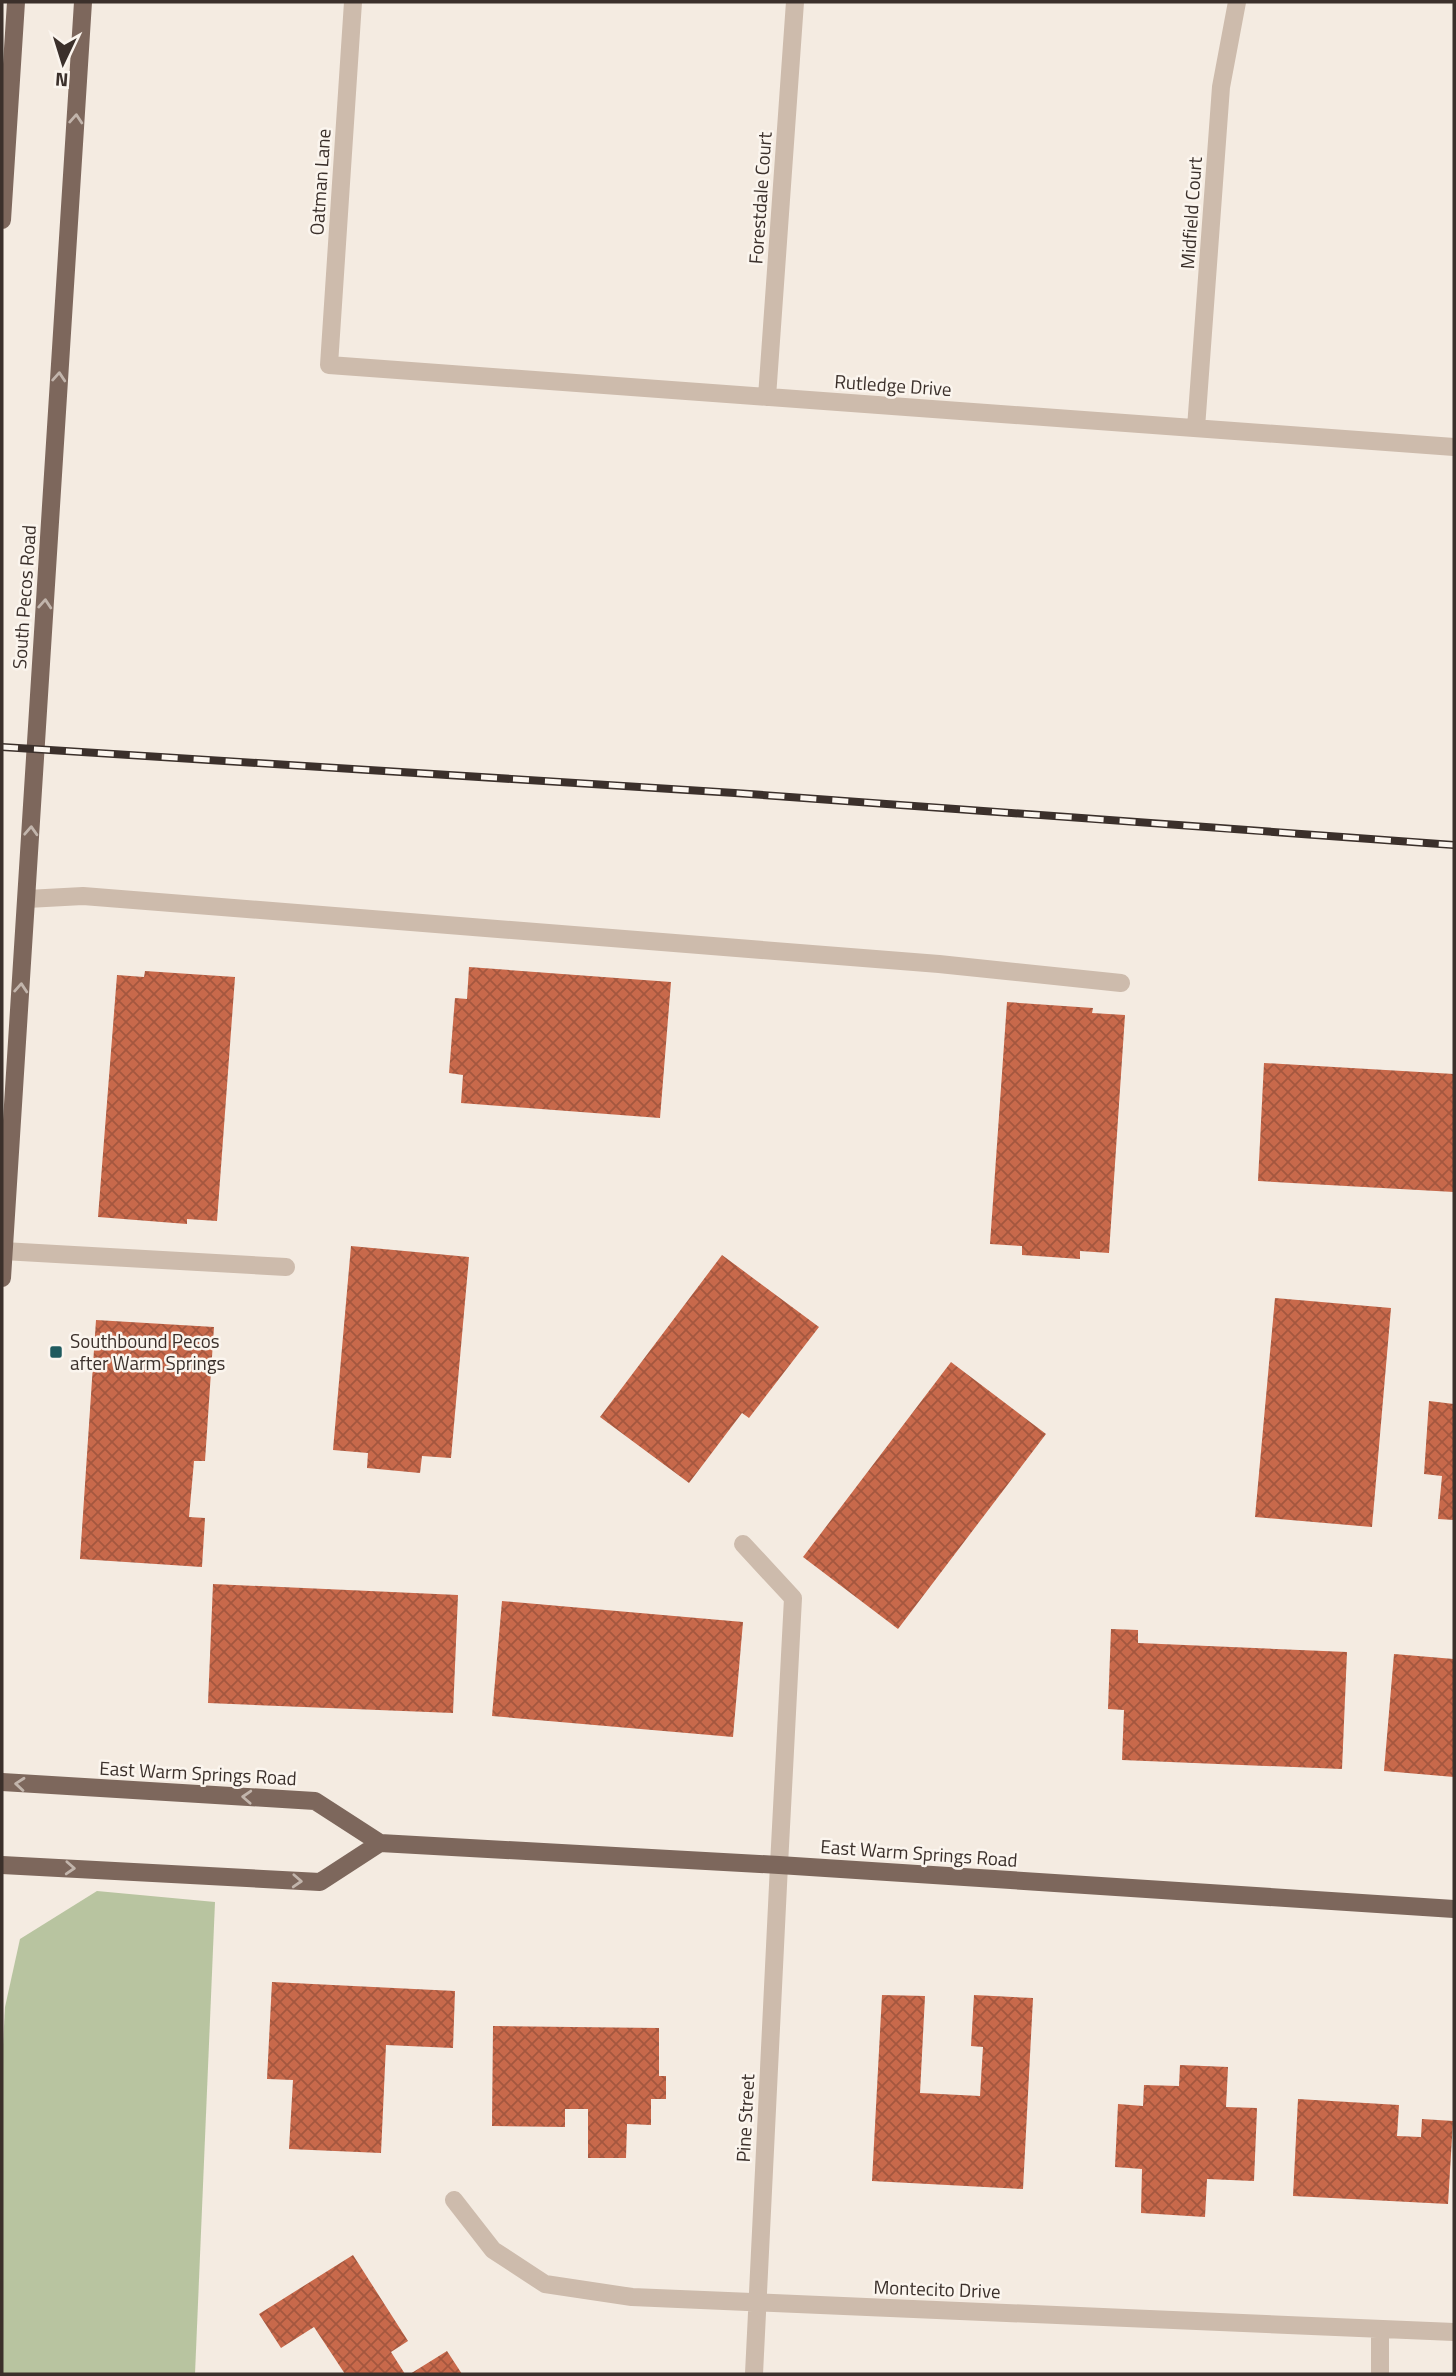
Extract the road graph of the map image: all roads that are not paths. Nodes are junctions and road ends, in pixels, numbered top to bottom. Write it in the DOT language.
graph roads {
  1 [pos="16,2"];
  2 [pos="83,2"];
  3 [pos="353,2"];
  4 [pos="795,2"];
  5 [pos="1237,2"];
  6 [pos="2,220"];
  7 [pos="329,365"];
  8 [pos="767,397"];
  9 [pos="1196,428"];
  10 [pos="1454,447"];
  11 [pos="27,899"];
  12 [pos="1121,983"];
  13 [pos="3,1251"];
  14 [pos="286,1267"];
  15 [pos="2,1278"];
  16 [pos="743,1544"];
  17 [pos="2,1782"];
  18 [pos="380,1843"];
  19 [pos="2,1865"];
  20 [pos="779,1865"];
  21 [pos="1454,1909"];
  22 [pos="454,2200"];
  23 [pos="757,2303"];
  24 [pos="1380,2329"];
  25 [pos="1454,2332"];
  26 [pos="754,2374"];
  27 [pos="1380,2374"];
  1 -- 6 [label="main road"];
  11 -- 2 [label="main road, South Pecos Road, one-way"];
  3 -- 7 [label="street, Oatman Lane"];
  4 -- 8 [label="street, Forestdale Court"];
  5 -- 9 [label="street, Midfield Court"];
  7 -- 8 [label="street, Rutledge Drive"];
  8 -- 9 [label="street, Rutledge Drive"];
  9 -- 10 [label="street, Rutledge Drive"];
  11 -- 12 [label="street"];
  13 -- 11 [label="main road, South Pecos Road, one-way"];
  13 -- 14 [label="street"];
  13 -- 15 [label="main road, South Pecos Road"];
  16 -- 20 [label="street, Pine Street"];
  18 -- 17 [label="main road, East Warm Springs Road, one-way"];
  19 -- 18 [label="main road, one-way"];
  18 -- 20 [label="main road, East Warm Springs Road"];
  20 -- 21 [label="main road, East Warm Springs Road"];
  20 -- 23 [label="street, Pine Street"];
  22 -- 23 [label="street, Montecito Drive"];
  23 -- 24 [label="street, Montecito Drive"];
  23 -- 26 [label="street, Pine Street"];
  24 -- 25 [label="street, Montecito Drive"];
  24 -- 27 [label="street"];
}
